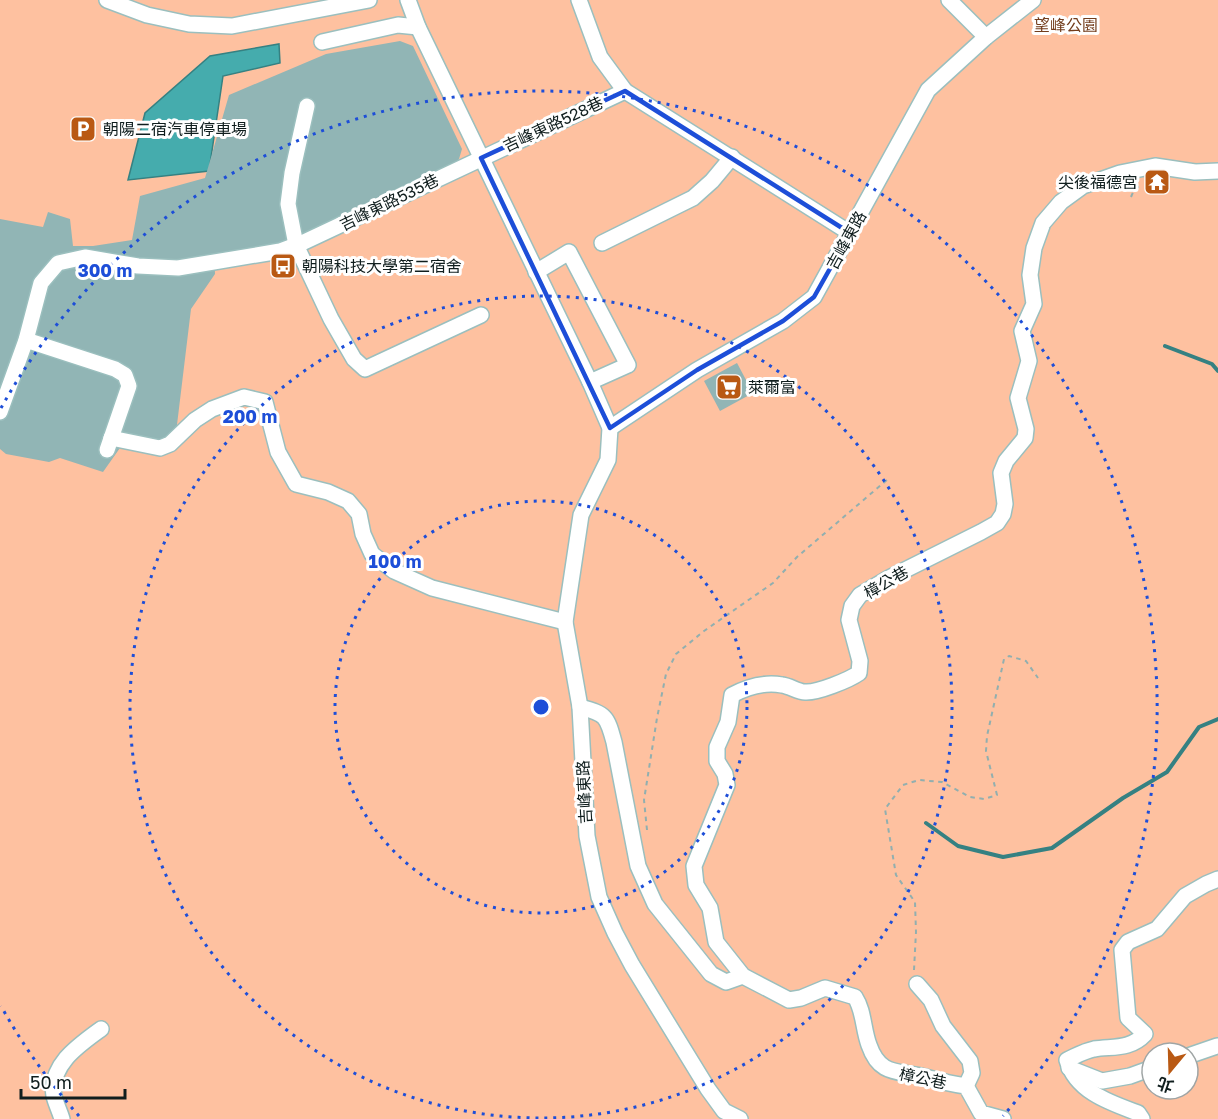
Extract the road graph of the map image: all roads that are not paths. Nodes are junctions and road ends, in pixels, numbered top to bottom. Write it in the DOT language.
graph roads {
  1 [pos="107,0"];
  2 [pos="369,0"];
  3 [pos="408,0"];
  4 [pos="579,0"];
  5 [pos="949,0"];
  6 [pos="1034,0"];
  7 [pos="418,27"];
  8 [pos="986,37"];
  9 [pos="322,42"];
  10 [pos="625,90"];
  11 [pos="307,106"];
  12 [pos="732,157"];
  13 [pos="481,158"];
  14 [pos="1218,171"];
  15 [pos="850,233"];
  16 [pos="602,243"];
  17 [pos="296,245"];
  18 [pos="536,272"];
  19 [pos="481,315"];
  20 [pos="26,340"];
  21 [pos="590,382"];
  22 [pos="0,412"];
  23 [pos="610,428"];
  24 [pos="566,621"];
  25 [pos="580,707"];
  26 [pos="1218,879"];
  27 [pos="743,976"];
  28 [pos="918,984"];
  29 [pos="101,1029"];
  30 [pos="1217,1046"];
  31 [pos="1200,1052"];
  32 [pos="1069,1068"];
  33 [pos="1140,1072"];
  34 [pos="966,1086"];
  35 [pos="62,1119"];
  36 [pos="740,1119"];
  37 [pos="1004,1119"];
  38 [pos="1142,1119"];
  1 -- 2 [label="street"];
  3 -- 7 [label="street, 吉峰東路"];
  4 -- 10 [label="street"];
  5 -- 8 [label="street"];
  6 -- 8 [label="street, 吉峰東路"];
  7 -- 9 [label="street"];
  7 -- 13 [label="street, 吉峰東路"];
  8 -- 15 [label="street, 吉峰東路"];
  10 -- 12 [label="street"];
  10 -- 13 [label="street, 吉峰東路528巷"];
  11 -- 17 [label="street"];
  12 -- 15 [label="street"];
  12 -- 16 [label="street"];
  13 -- 17 [label="street, 吉峰東路535巷"];
  13 -- 18 [label="street, 吉峰東路"];
  14 -- 27 [label="street, 樟公巷"];
  15 -- 23 [label="street, 吉峰東路"];
  17 -- 19 [label="street"];
  17 -- 20 [label="street, 吉峰東路535巷"];
  18 -- 21 [label="street, 吉峰東路"];
  18 -- 21 [label="street"];
  20 -- 22 [label="street, 吉峰東路535巷"];
  20 -- 24 [label="street"];
  21 -- 23 [label="street, 吉峰東路"];
  23 -- 24 [label="street, 吉峰東路"];
  24 -- 25 [label="street, 吉峰東路"];
  25 -- 27 [label="street"];
  25 -- 36 [label="street, 吉峰東路"];
  26 -- 32 [label="street"];
  27 -- 34 [label="street, 樟公巷"];
  28 -- 34 [label="street"];
  29 -- 35 [label="street"];
  30 -- 31 [label="street"];
  32 -- 33 [label="street"];
  32 -- 38 [label="street"];
  34 -- 37 [label="street, 樟公巷"];
}
